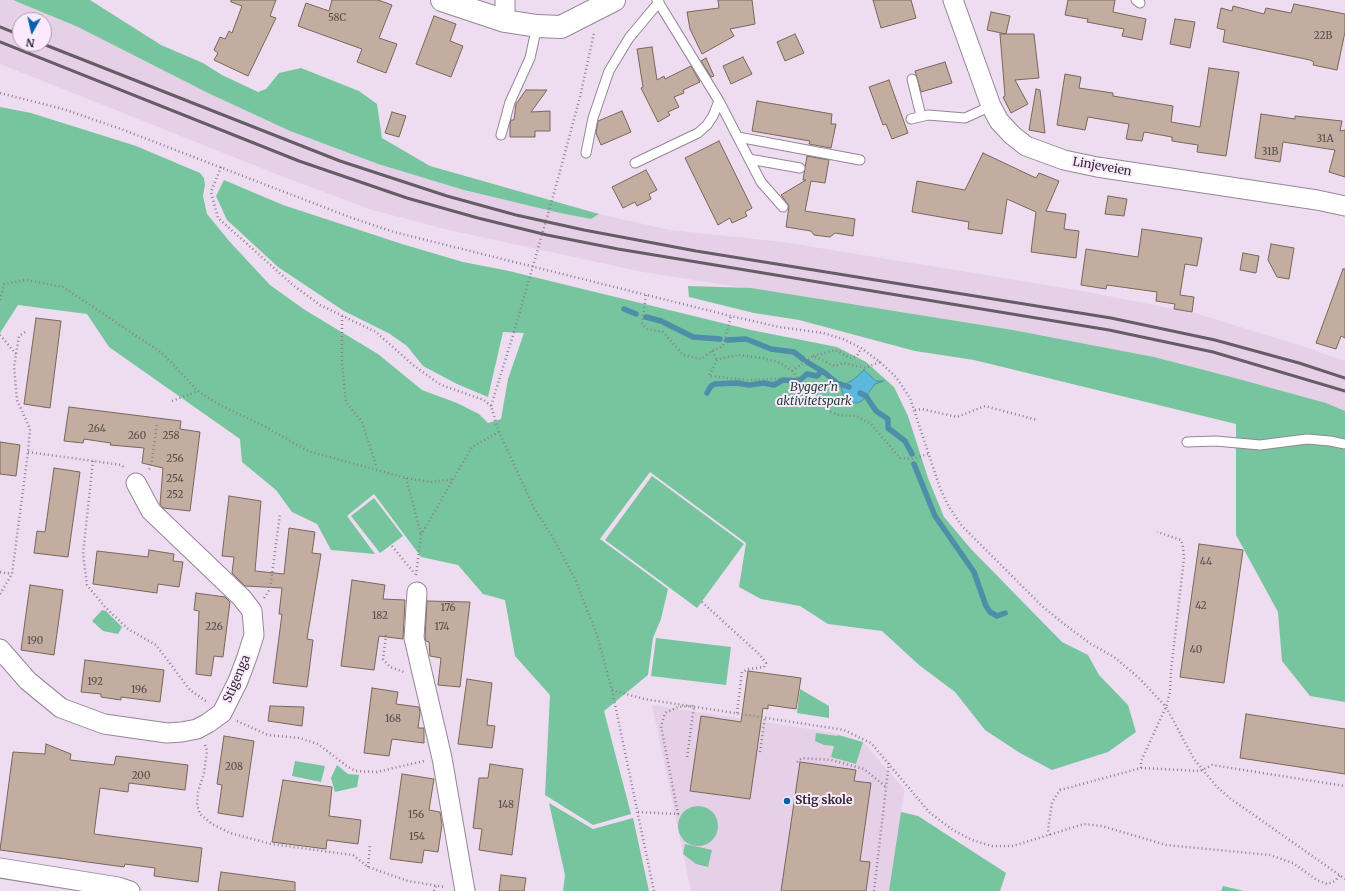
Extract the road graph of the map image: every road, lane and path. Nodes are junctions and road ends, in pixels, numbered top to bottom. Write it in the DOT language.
graph roads {
  1 [pos="442,0"];
  2 [pos="505,0"];
  3 [pos="614,0"];
  4 [pos="953,0"];
  5 [pos="658,1"];
  6 [pos="593,11"];
  7 [pos="505,22"];
  8 [pos="537,26"];
  9 [pos="912,79"];
  10 [pos="0,93"];
  11 [pos="719,101"];
  12 [pos="991,106"];
  13 [pos="921,116"];
  14 [pos="911,119"];
  15 [pos="501,135"];
  16 [pos="738,137"];
  17 [pos="586,153"];
  18 [pos="749,159"];
  19 [pos="860,160"];
  20 [pos="635,163"];
  21 [pos="221,167"];
  22 [pos="800,168"];
  23 [pos="1345,206"];
  24 [pos="783,207"];
  25 [pos="646,295"];
  26 [pos="0,300"];
  27 [pos="342,316"];
  28 [pos="731,316"];
  29 [pos="25,332"];
  30 [pos="0,335"];
  31 [pos="861,348"];
  32 [pos="712,351"];
  33 [pos="16,354"];
  34 [pos="813,356"];
  35 [pos="717,360"];
  36 [pos="880,362"];
  37 [pos="792,371"];
  38 [pos="798,378"];
  39 [pos="198,391"];
  40 [pos="172,400"];
  41 [pos="491,406"];
  42 [pos="915,410"];
  43 [pos="1037,420"];
  44 [pos="157,422"];
  45 [pos="499,432"];
  46 [pos="1187,442"];
  47 [pos="1345,444"];
  48 [pos="28,452"];
  49 [pos="928,454"];
  50 [pos="93,461"];
  51 [pos="377,469"];
  52 [pos="406,478"];
  53 [pos="454,479"];
  54 [pos="136,483"];
  55 [pos="280,514"];
  56 [pos="1156,532"];
  57 [pos="421,535"];
  58 [pos="392,546"];
  59 [pos="0,572"];
  60 [pos="12,574"];
  61 [pos="417,584"];
  62 [pos="0,594"];
  63 [pos="702,602"];
  64 [pos="252,611"];
  65 [pos="386,635"];
  66 [pos="0,649"];
  67 [pos="422,675"];
  68 [pos="612,690"];
  69 [pos="694,706"];
  70 [pos="1166,707"];
  71 [pos="222,713"];
  72 [pos="737,713"];
  73 [pos="765,717"];
  74 [pos="197,729"];
  75 [pos="760,752"];
  76 [pos="442,758"];
  77 [pos="687,758"];
  78 [pos="797,762"];
  79 [pos="889,762"];
  80 [pos="1141,768"];
  81 [pos="1202,770"];
  82 [pos="1345,786"];
  83 [pos="886,787"];
  84 [pos="638,812"];
  85 [pos="1050,835"];
  86 [pos="370,845"];
  87 [pos="368,867"];
  88 [pos="0,868"];
  89 [pos="1340,875"];
  90 [pos="1345,879"];
  91 [pos="436,886"];
  92 [pos="130,891"];
  93 [pos="434,891"];
  94 [pos="465,891"];
  95 [pos="654,891"];
  96 [pos="874,891"];
  1 -- 7 [label="street"];
  2 -- 7 [label="street"];
  3 -- 6 [label="street"];
  4 -- 12 [label="street, Linjeveien"];
  5 -- 11 [label="lane"];
  5 -- 17 [label="lane"];
  6 -- 8 [label="street"];
  6 -- 41 [label="path, bridge"];
  7 -- 8 [label="street"];
  8 -- 15 [label="lane"];
  9 -- 13 [label="lane"];
  10 -- 21 [label="path"];
  11 -- 16 [label="lane"];
  11 -- 20 [label="lane"];
  12 -- 13 [label="lane"];
  12 -- 23 [label="street, Linjeveien"];
  13 -- 14 [label="lane"];
  16 -- 18 [label="lane"];
  16 -- 19 [label="lane"];
  18 -- 22 [label="lane"];
  18 -- 24 [label="lane"];
  21 -- 25 [label="path"];
  21 -- 27 [label="path"];
  25 -- 28 [label="path"];
  25 -- 32 [label="path"];
  26 -- 39 [label="path"];
  27 -- 41 [label="path"];
  27 -- 51 [label="path"];
  28 -- 31 [label="path"];
  28 -- 32 [label="path"];
  29 -- 33 [label="path"];
  30 -- 33 [label="path"];
  31 -- 34 [label="path"];
  31 -- 36 [label="path"];
  32 -- 35 [label="path"];
  33 -- 48 [label="path"];
  34 -- 36 [label="path"];
  34 -- 37 [label="path"];
  35 -- 37 [label="path"];
  35 -- 38 [label="path"];
  36 -- 42 [label="path"];
  37 -- 38 [label="path"];
  38 -- 49 [label="path"];
  39 -- 40 [label="path"];
  39 -- 51 [label="path"];
  41 -- 45 [label="path"];
  42 -- 43 [label="path"];
  42 -- 49 [label="path"];
  44 -- 54 [label="path"];
  45 -- 53 [label="path"];
  45 -- 68 [label="path"];
  46 -- 47 [label="lane"];
  48 -- 50 [label="path"];
  48 -- 60 [label="path"];
  49 -- 70 [label="path"];
  50 -- 54 [label="path"];
  50 -- 71 [label="path"];
  51 -- 52 [label="path"];
  52 -- 53 [label="path"];
  52 -- 57 [label="path"];
  53 -- 57 [label="path"];
  54 -- 64 [label="street"];
  55 -- 64 [label="path"];
  56 -- 70 [label="path"];
  57 -- 61 [label="path"];
  58 -- 61 [label="path"];
  59 -- 60 [label="path"];
  60 -- 62 [label="path"];
  61 -- 67 [label="street"];
  63 -- 72 [label="path"];
  64 -- 71 [label="street, Stigenga"];
  65 -- 67 [label="path"];
  66 -- 74 [label="street, Stigenga"];
  67 -- 76 [label="street"];
  68 -- 69 [label="path"];
  68 -- 84 [label="path"];
  69 -- 72 [label="path"];
  69 -- 77 [label="path"];
  69 -- 84 [label="path"];
  70 -- 80 [label="path"];
  70 -- 81 [label="path"];
  71 -- 74 [label="street, Stigenga"];
  71 -- 76 [label="path"];
  72 -- 73 [label="path"];
  73 -- 75 [label="path"];
  73 -- 79 [label="path"];
  74 -- 87 [label="path"];
  76 -- 94 [label="street"];
  78 -- 83 [label="path"];
  79 -- 83 [label="path"];
  79 -- 85 [label="path"];
  80 -- 81 [label="path"];
  80 -- 85 [label="path"];
  81 -- 82 [label="path"];
  81 -- 89 [label="path"];
  83 -- 96 [label="path"];
  84 -- 95 [label="path"];
  85 -- 89 [label="path"];
  86 -- 87 [label="path"];
  87 -- 91 [label="path"];
  88 -- 92 [label="street"];
  89 -- 90 [label="path"];
  91 -- 93 [label="path"];
  91 -- 94 [label="path"];
}
